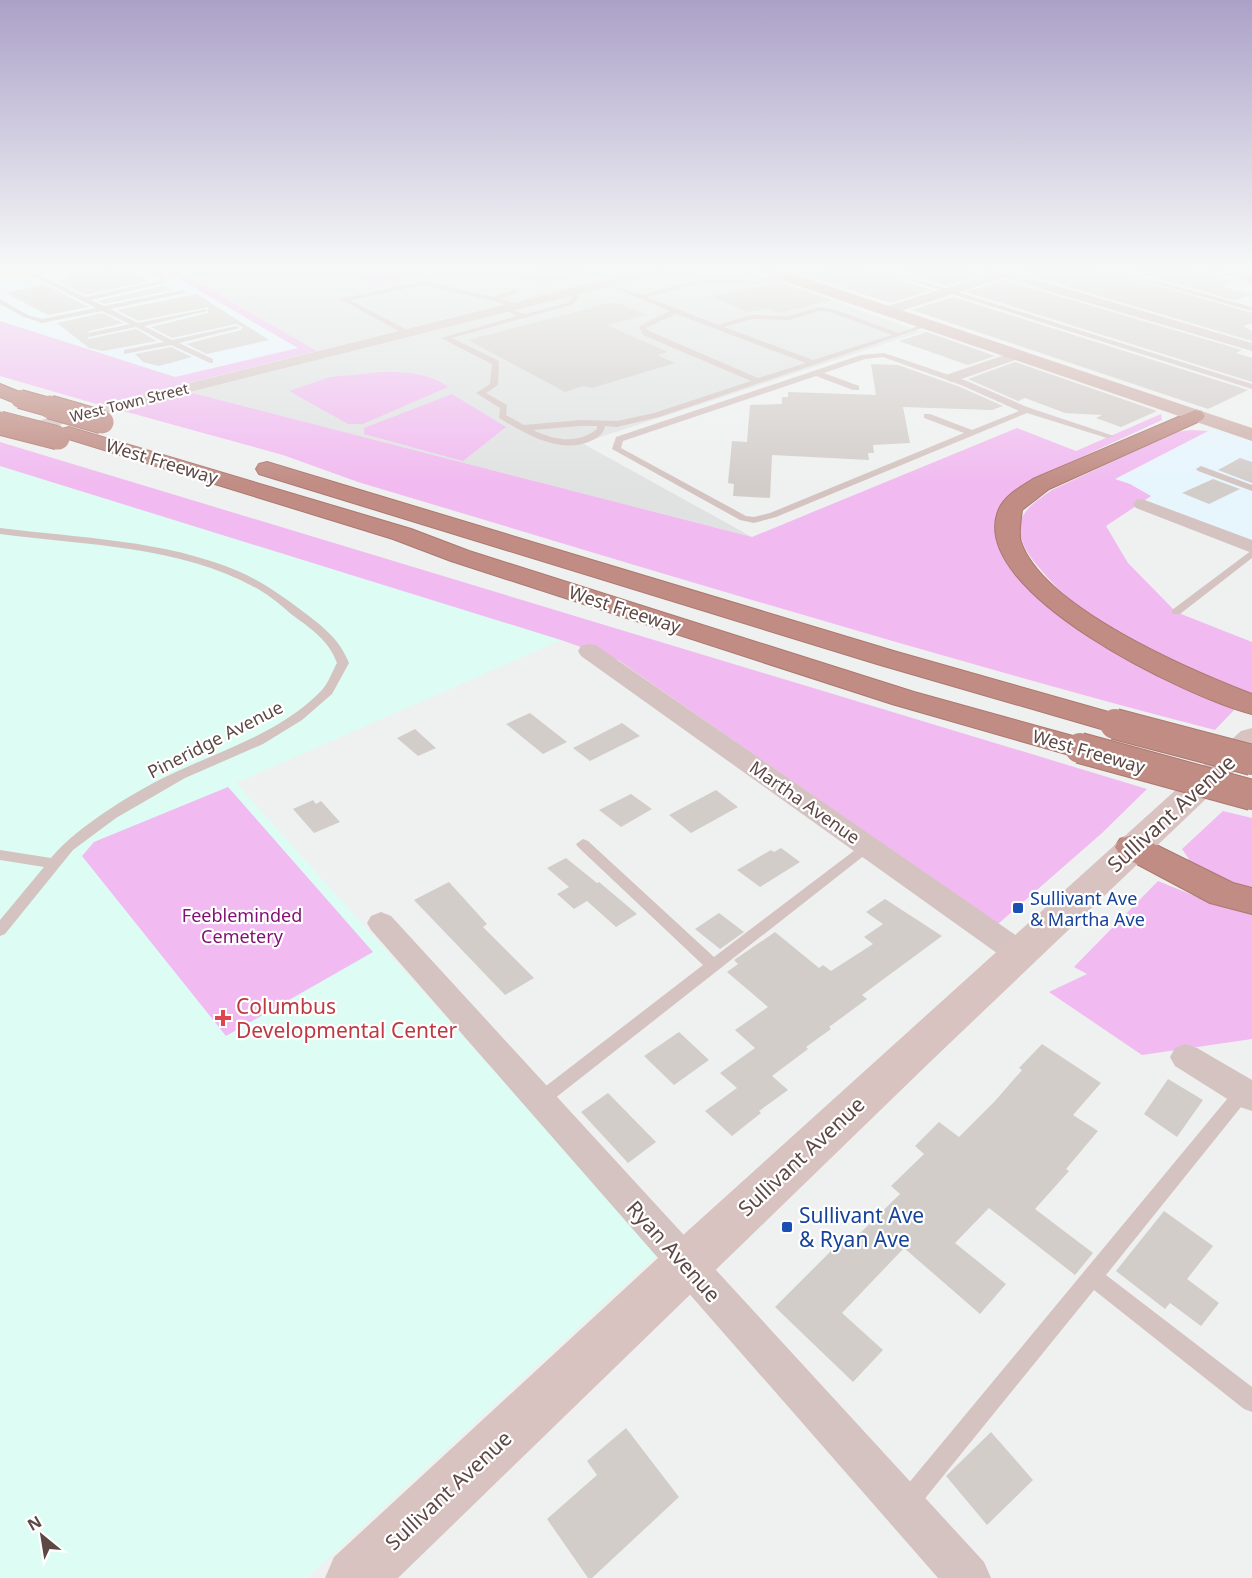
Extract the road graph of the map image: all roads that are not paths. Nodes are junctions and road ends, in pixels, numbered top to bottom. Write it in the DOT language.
graph roads {
  1 [pos="164,339"];
  2 [pos="191,339"];
  3 [pos="384,339"];
  4 [pos="446,339"];
  5 [pos="659,339"];
  6 [pos="748,339"];
  7 [pos="888,339"];
  8 [pos="967,339"];
  9 [pos="1098,339"];
  10 [pos="1224,339"];
  11 [pos="884,340"];
  12 [pos="172,343"];
  13 [pos="1252,347"];
  14 [pos="127,352"];
  15 [pos="884,355"];
  16 [pos="1016,355"];
  17 [pos="210,361"];
  18 [pos="813,363"];
  19 [pos="817,373"];
  20 [pos="951,378"];
  21 [pos="758,381"];
  22 [pos="1252,387"];
  23 [pos="856,388"];
  24 [pos="0,392"];
  25 [pos="1024,409"];
  26 [pos="0,413"];
  27 [pos="927,416"];
  28 [pos="1195,416"];
  29 [pos="0,423"];
  30 [pos="601,424"];
  31 [pos="523,428"];
  32 [pos="113,432"];
  33 [pos="972,433"];
  34 [pos="0,435"];
  35 [pos="1252,435"];
  36 [pos="64,436"];
  37 [pos="1110,436"];
  38 [pos="242,461"];
  39 [pos="1202,469"];
  40 [pos="1252,488"];
  41 [pos="1142,504"];
  42 [pos="0,531"];
  43 [pos="1252,547"];
  44 [pos="1252,553"];
  45 [pos="1176,612"];
  46 [pos="589,651"];
  47 [pos="1252,705"];
  48 [pos="1252,738"];
  49 [pos="1252,760"];
  50 [pos="1252,795"];
  51 [pos="583,844"];
  52 [pos="868,847"];
  53 [pos="1132,847"];
  54 [pos="0,855"];
  55 [pos="55,864"];
  56 [pos="1252,902"];
  57 [pos="381,923"];
  58 [pos="0,930"];
  59 [pos="1019,953"];
  60 [pos="714,966"];
  61 [pos="1186,1057"];
  62 [pos="1247,1094"];
  63 [pos="539,1101"];
  64 [pos="686,1263"];
  65 [pos="1092,1276"];
  66 [pos="1252,1401"];
  67 [pos="904,1507"];
  68 [pos="355,1578"];
  69 [pos="968,1578"];
  1 -- 12 [label="lane"];
  2 -- 12 [label="lane"];
  3 -- 34 [label="street, West Town Street"];
  4 -- 31 [label="lane"];
  5 -- 21 [label="lane"];
  6 -- 18 [label="lane"];
  7 -- 11 [label="lane"];
  8 -- 16 [label="main road"];
  9 -- 22 [label="lane"];
  10 -- 13 [label="street"];
  11 -- 15 [label="lane"];
  11 -- 18 [label="lane"];
  12 -- 14 [label="lane"];
  12 -- 17 [label="lane"];
  15 -- 19 [label="lane"];
  15 -- 20 [label="lane"];
  16 -- 20 [label="street"];
  16 -- 28 [label="main road"];
  18 -- 21 [label="lane"];
  19 -- 23 [label="lane"];
  19 -- 33 [label="lane"];
  20 -- 25 [label="lane"];
  21 -- 30 [label="lane"];
  24 -- 32 [label="highway, West Freeway, bridge"];
  25 -- 33 [label="lane"];
  25 -- 37 [label="lane"];
  26 -- 36 [label="highway"];
  27 -- 33 [label="lane"];
  28 -- 35 [label="main road"];
  28 -- 47 [label="highway"];
  29 -- 36 [label="highway, bridge"];
  30 -- 31 [label="lane"];
  30 -- 31 [label="lane"];
  32 -- 36 [label="highway"];
  32 -- 50 [label="highway, West Freeway, bridge"];
  38 -- 49 [label="highway, West Freeway, bridge"];
  39 -- 40 [label="lane"];
  41 -- 43 [label="street"];
  42 -- 55 [label="lane, Pineridge Avenue"];
  44 -- 45 [label="lane"];
  46 -- 52 [label="street, Martha Avenue"];
  48 -- 53 [label="main road, Sullivant Avenue"];
  51 -- 60 [label="lane"];
  52 -- 59 [label="street, Martha Avenue"];
  52 -- 60 [label="lane"];
  53 -- 56 [label="highway"];
  53 -- 59 [label="main road, Sullivant Avenue"];
  54 -- 55 [label="lane"];
  55 -- 58 [label="lane, Pineridge Avenue"];
  57 -- 63 [label="street, Ryan Avenue"];
  59 -- 64 [label="main road, Sullivant Avenue"];
  60 -- 63 [label="lane"];
  61 -- 62 [label="street"];
  62 -- 65 [label="lane"];
  63 -- 64 [label="street, Ryan Avenue"];
  64 -- 67 [label="street, Ryan Avenue"];
  64 -- 68 [label="main road, Sullivant Avenue"];
  65 -- 66 [label="lane"];
  65 -- 67 [label="lane"];
  67 -- 69 [label="street, Ryan Avenue"];
}
